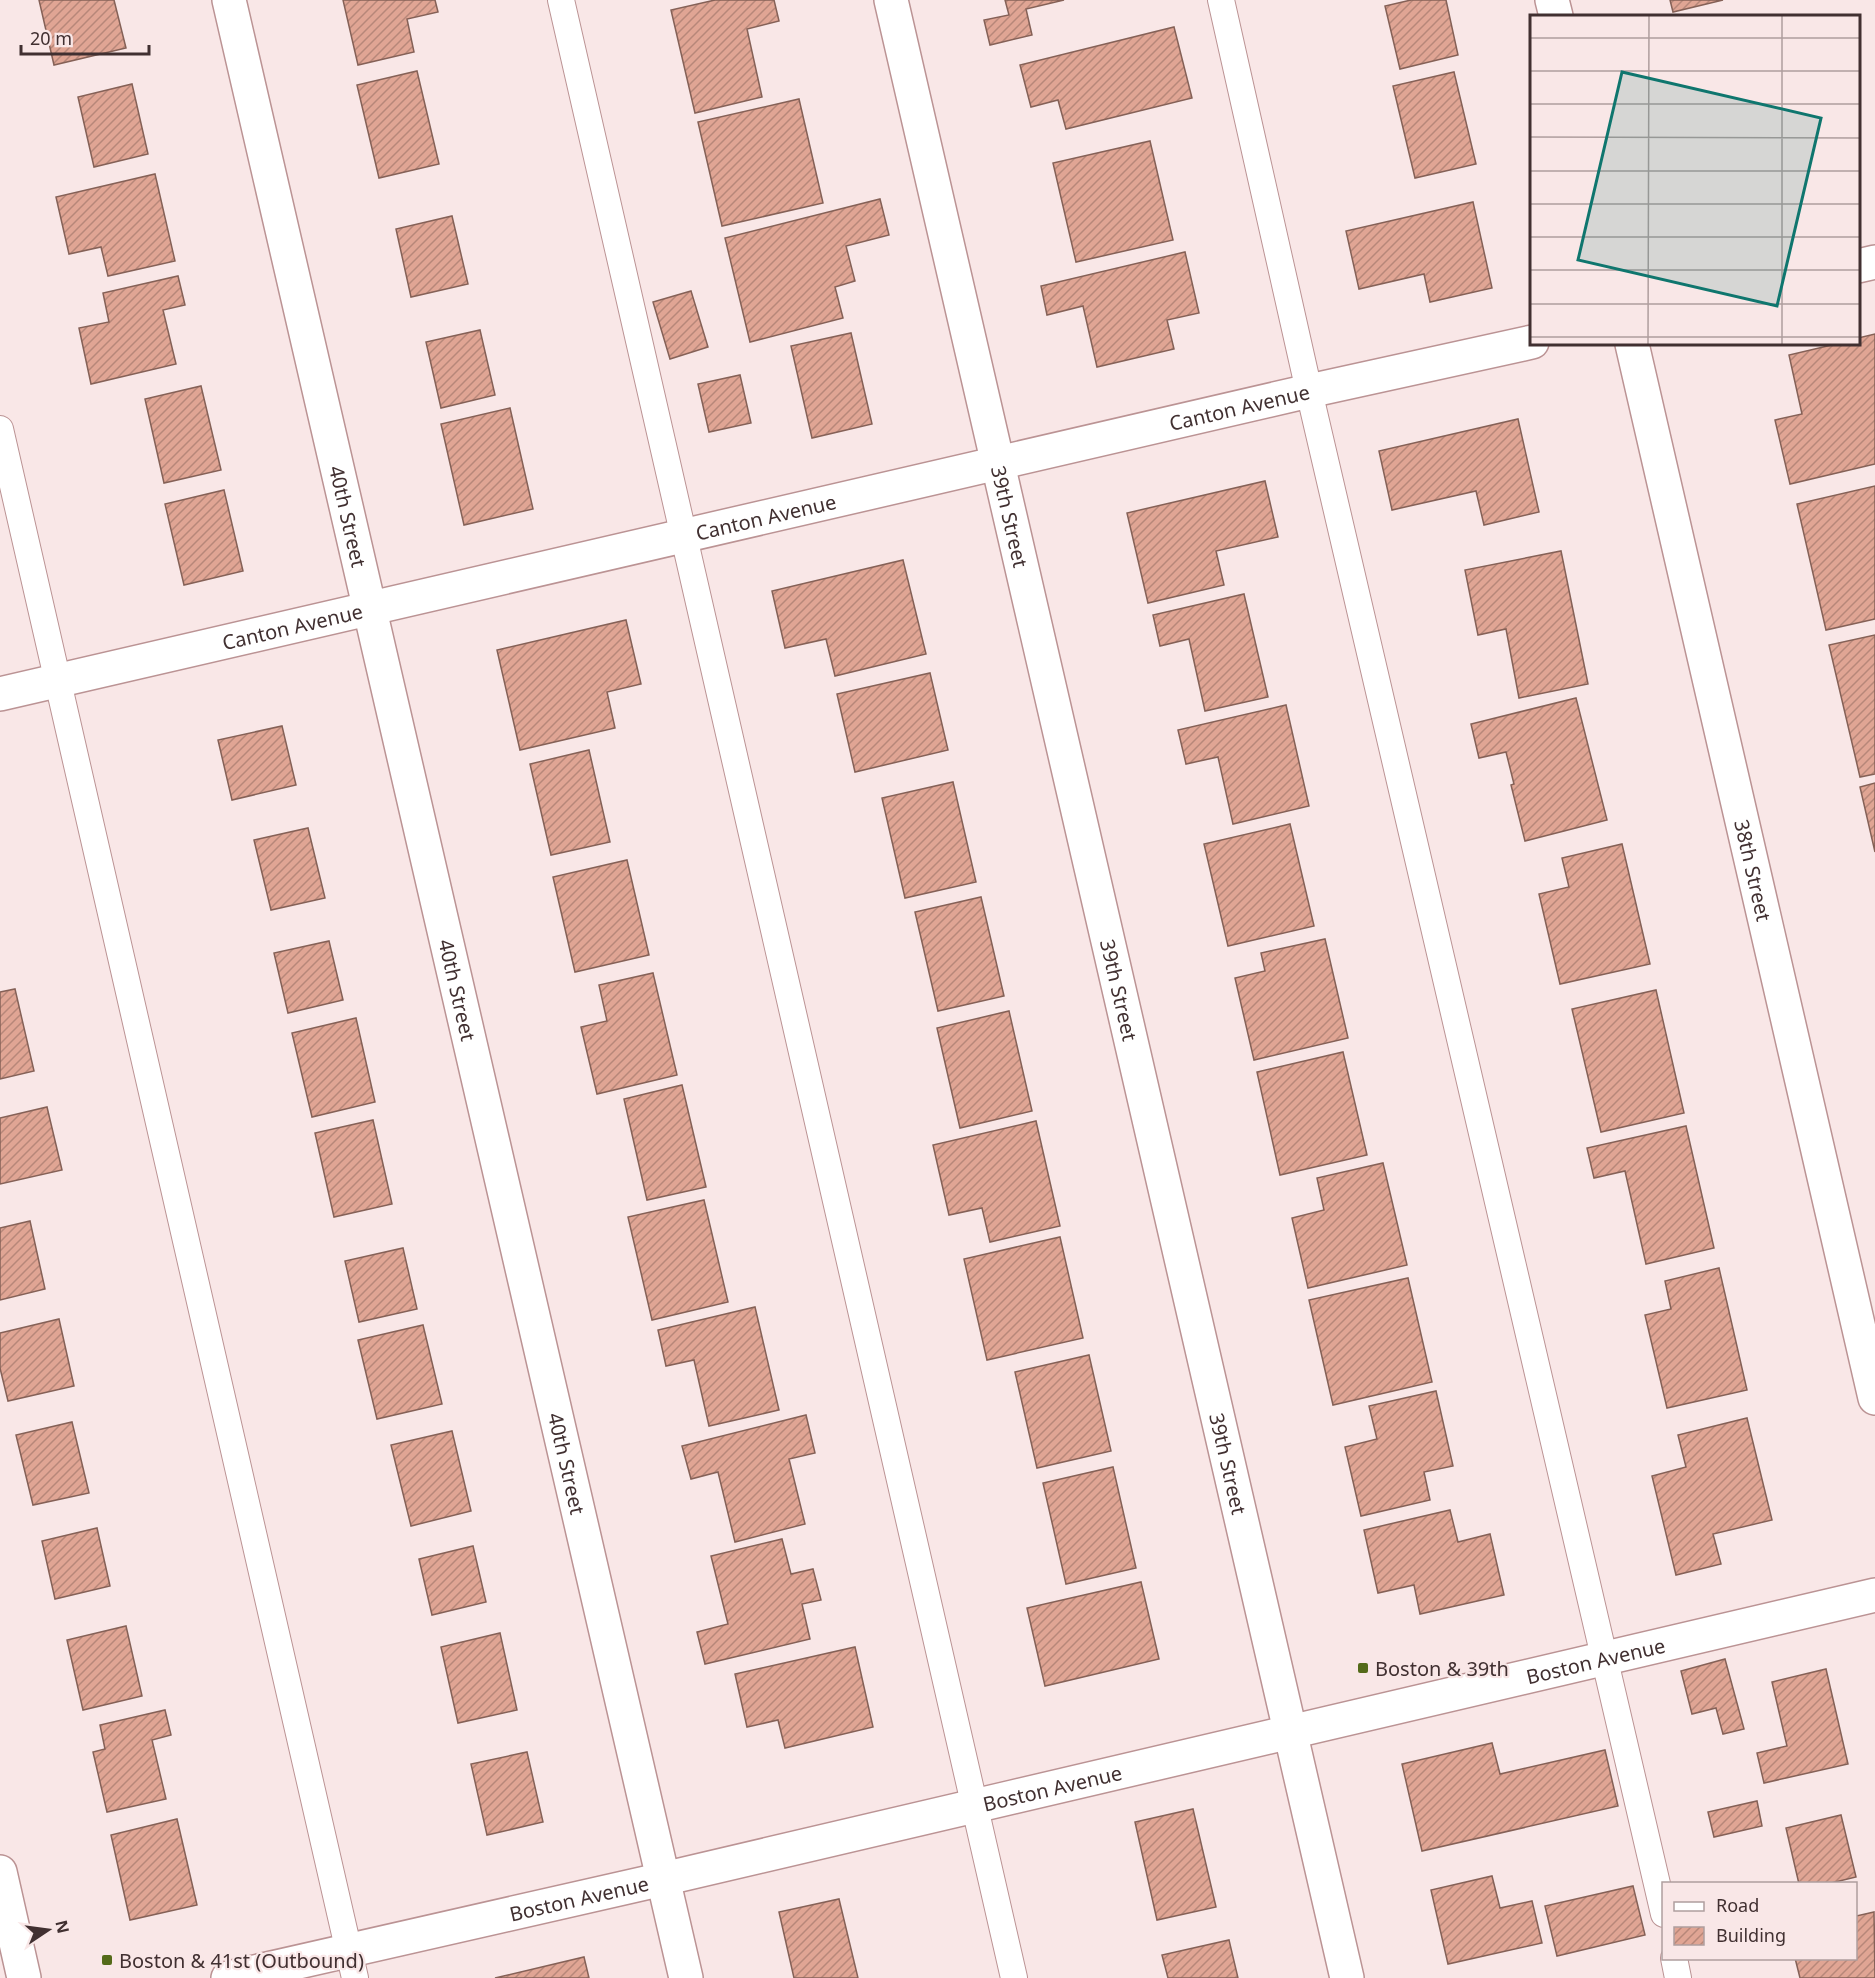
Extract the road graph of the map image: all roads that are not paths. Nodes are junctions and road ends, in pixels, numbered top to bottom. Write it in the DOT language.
graph roads {
  1 [pos="229,0"];
  2 [pos="561,0"];
  3 [pos="891,0"];
  4 [pos="1221,0"];
  5 [pos="1552,0"];
  6 [pos="1556,15"];
  7 [pos="1875,262"];
  8 [pos="1860,266"];
  9 [pos="1530,342"];
  10 [pos="1632,345"];
  11 [pos="1310,392"];
  12 [pos="0,429"];
  13 [pos="999,464"];
  14 [pos="685,536"];
  15 [pos="370,608"];
  16 [pos="59,680"];
  17 [pos="0,694"];
  18 [pos="1875,1398"];
  19 [pos="1875,1595"];
  20 [pos="1604,1658"];
  21 [pos="1290,1733"];
  22 [pos="975,1806"];
  23 [pos="0,1872"];
  24 [pos="663,1880"];
  25 [pos="1662,1905"];
  26 [pos="1674,1960"];
  27 [pos="352,1964"];
  28 [pos="24,1978"];
  29 [pos="228,1978"];
  30 [pos="686,1978"];
  31 [pos="1014,1978"];
  32 [pos="1347,1978"];
  33 [pos="1678,1978"];
  1 -- 15 [label="street, 40th Street"];
  2 -- 14 [label="lane"];
  3 -- 13 [label="street, 39th Street"];
  4 -- 11 [label="lane"];
  5 -- 6 [label="street"];
  7 -- 8 [label="street"];
  9 -- 11 [label="street, Canton Avenue"];
  10 -- 18 [label="street, 38th Street"];
  11 -- 13 [label="street, Canton Avenue"];
  11 -- 20 [label="lane"];
  12 -- 16 [label="lane"];
  13 -- 14 [label="street, Canton Avenue"];
  13 -- 21 [label="street, 39th Street"];
  14 -- 15 [label="street, Canton Avenue"];
  14 -- 22 [label="lane"];
  15 -- 16 [label="street, Canton Avenue"];
  15 -- 24 [label="street, 40th Street"];
  16 -- 17 [label="street, Canton Avenue"];
  16 -- 27 [label="lane"];
  19 -- 20 [label="street, Boston Avenue"];
  20 -- 21 [label="street, Boston Avenue"];
  20 -- 25 [label="lane"];
  21 -- 22 [label="street, Boston Avenue"];
  21 -- 32 [label="street, 39th Street"];
  22 -- 24 [label="street, Boston Avenue"];
  22 -- 31 [label="lane"];
  23 -- 28 [label="street"];
  24 -- 27 [label="street, Boston Avenue"];
  24 -- 30 [label="street, 40th Street"];
  26 -- 33 [label="lane"];
  27 -- 29 [label="street, Boston Avenue"];
}
